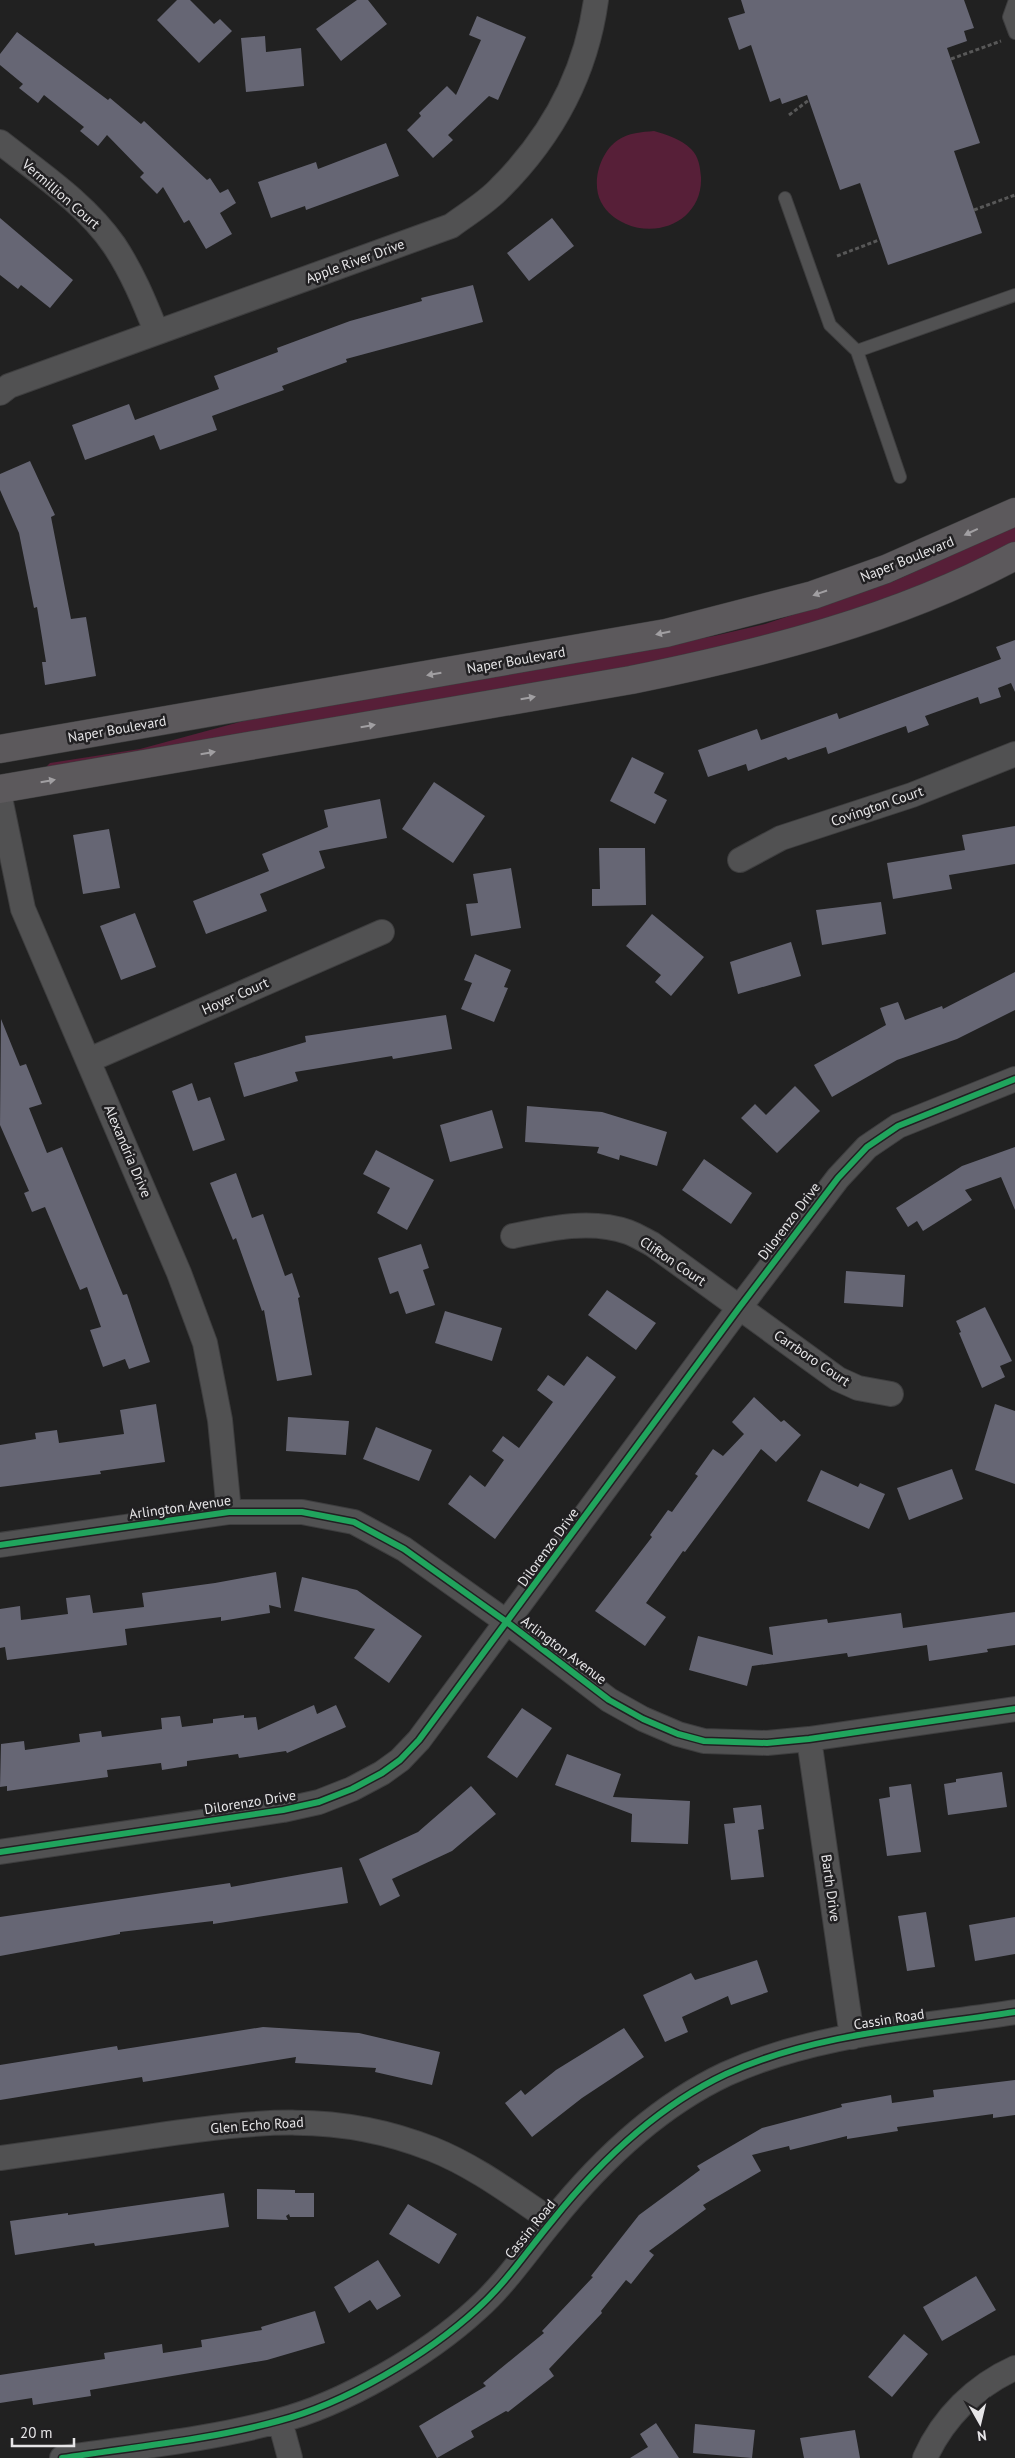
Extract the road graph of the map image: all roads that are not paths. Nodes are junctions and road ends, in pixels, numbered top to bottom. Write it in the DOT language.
graph roads {
  1 [pos="596,0"];
  2 [pos="1014,0"];
  3 [pos="1012,35"];
  4 [pos="0,142"];
  5 [pos="785,198"];
  6 [pos="1015,295"];
  7 [pos="156,332"];
  8 [pos="857,351"];
  9 [pos="0,393"];
  10 [pos="900,477"];
  11 [pos="1015,512"];
  12 [pos="1015,556"];
  13 [pos="0,749"];
  14 [pos="1015,754"];
  15 [pos="0,790"];
  16 [pos="0,798"];
  17 [pos="740,860"];
  18 [pos="382,932"];
  19 [pos="89,1060"];
  20 [pos="1015,1079"];
  21 [pos="513,1236"];
  22 [pos="739,1308"];
  23 [pos="891,1394"];
  24 [pos="230,1512"];
  25 [pos="0,1545"];
  26 [pos="508,1623"];
  27 [pos="1015,1709"];
  28 [pos="809,1739"];
  29 [pos="0,1852"];
  30 [pos="1015,2012"];
  31 [pos="852,2036"];
  32 [pos="0,2158"];
  33 [pos="552,2220"];
  34 [pos="1015,2368"];
  35 [pos="280,2421"];
  36 [pos="62,2458"];
  37 [pos="290,2458"];
  38 [pos="925,2458"];
  1 -- 7 [label="street, Apple River Drive"];
  2 -- 3 [label="lane"];
  4 -- 7 [label="street, Vermillion Court"];
  5 -- 8 [label="lane"];
  6 -- 8 [label="lane"];
  7 -- 9 [label="street, Apple River Drive"];
  8 -- 10 [label="lane"];
  11 -- 13 [label="main road, Naper Boulevard, one-way"];
  15 -- 12 [label="main road, one-way"];
  14 -- 17 [label="street, Covington Court"];
  16 -- 19 [label="street, Alexandria Drive"];
  18 -- 19 [label="street, Hoyer Court"];
  19 -- 24 [label="street, Alexandria Drive"];
  20 -- 22 [label="street, Dilorenzo Drive"];
  21 -- 22 [label="street, Clifton Court"];
  22 -- 23 [label="street, Carrboro Court"];
  22 -- 26 [label="street, Dilorenzo Drive"];
  24 -- 25 [label="street, Arlington Avenue"];
  24 -- 26 [label="street, Arlington Avenue"];
  26 -- 28 [label="street, Arlington Avenue"];
  26 -- 29 [label="street, Dilorenzo Drive"];
  27 -- 28 [label="street, Arlington Avenue"];
  28 -- 31 [label="street, Barth Drive"];
  30 -- 31 [label="street, Cassin Road"];
  31 -- 33 [label="street, Cassin Road"];
  32 -- 33 [label="street, Glen Echo Road"];
  33 -- 35 [label="street, Cassin Road"];
  34 -- 38 [label="street"];
  35 -- 36 [label="street, Cassin Road"];
  35 -- 37 [label="street"];
}
